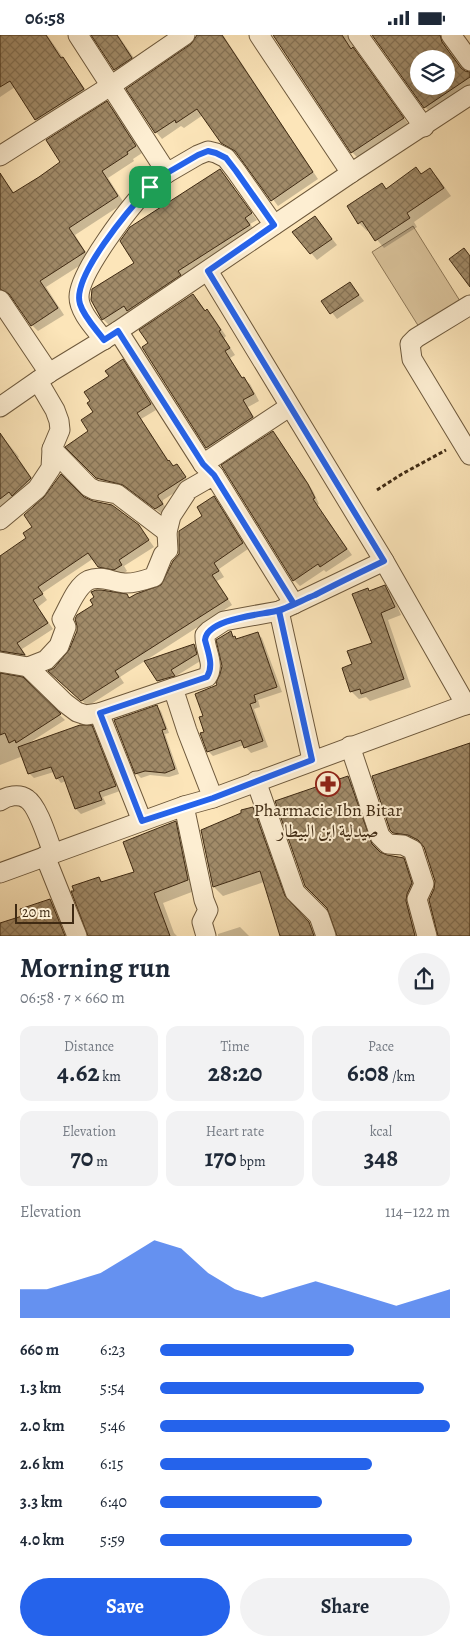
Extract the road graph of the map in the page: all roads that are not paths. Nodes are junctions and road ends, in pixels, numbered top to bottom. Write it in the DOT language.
graph roads {
  1 [pos="78,35"];
  2 [pos="185,35"];
  3 [pos="260,35"];
  4 [pos="358,35"];
  5 [pos="450,35"];
  6 [pos="470,61"];
  7 [pos="112,85"];
  8 [pos="470,95"];
  9 [pos="424,127"];
  10 [pos="0,156"];
  11 [pos="167,173"];
  12 [pos="351,173"];
  13 [pos="274,225"];
  14 [pos="208,271"];
  15 [pos="0,300"];
  16 [pos="470,305"];
  17 [pos="111,335"];
  18 [pos="44,377"];
  19 [pos="0,407"];
  20 [pos="289,407"];
  21 [pos="466,448"];
  22 [pos="52,449"];
  23 [pos="208,470"];
  24 [pos="0,520"];
  25 [pos="167,532"];
  26 [pos="384,561"];
  27 [pos="286,607"];
  28 [pos="0,661"];
  29 [pos="28,667"];
  30 [pos="174,689"];
  31 [pos="468,704"];
  32 [pos="100,713"];
  33 [pos="350,746"];
  34 [pos="312,760"];
  35 [pos="256,781"];
  36 [pos="213,798"];
  37 [pos="0,801"];
  38 [pos="184,806"];
  39 [pos="142,821"];
  40 [pos="49,854"];
  41 [pos="0,873"];
  42 [pos="77,936"];
  43 [pos="206,936"];
  44 [pos="326,936"];
  45 [pos="427,936"];
  1 -- 7 [label="street"];
  2 -- 7 [label="street"];
  3 -- 12 [label="street"];
  4 -- 9 [label="street"];
  5 -- 6 [label="street"];
  7 -- 10 [label="street"];
  7 -- 11 [label="street"];
  8 -- 9 [label="street"];
  9 -- 12 [label="street"];
  11 -- 13 [label="street"];
  11 -- 17 [label="street"];
  12 -- 13 [label="street"];
  13 -- 14 [label="street"];
  14 -- 17 [label="street"];
  14 -- 20 [label="street"];
  15 -- 18 [label="street"];
  16 -- 21 [label="street"];
  17 -- 18 [label="street"];
  17 -- 23 [label="street"];
  18 -- 19 [label="street"];
  18 -- 22 [label="street"];
  20 -- 23 [label="street"];
  20 -- 26 [label="street"];
  22 -- 24 [label="street"];
  22 -- 25 [label="street"];
  23 -- 25 [label="street"];
  23 -- 27 [label="street"];
  25 -- 29 [label="street"];
  26 -- 27 [label="street"];
  26 -- 31 [label="street"];
  27 -- 30 [label="street"];
  27 -- 34 [label="street"];
  28 -- 29 [label="street"];
  29 -- 32 [label="street"];
  30 -- 32 [label="street"];
  30 -- 36 [label="street"];
  31 -- 33 [label="street"];
  32 -- 39 [label="street"];
  33 -- 34 [label="street"];
  33 -- 45 [label="street"];
  34 -- 35 [label="street"];
  35 -- 36 [label="street"];
  35 -- 44 [label="street"];
  36 -- 38 [label="street"];
  37 -- 40 [label="street"];
  38 -- 39 [label="street"];
  38 -- 43 [label="street"];
  39 -- 40 [label="street"];
  40 -- 41 [label="street"];
  40 -- 42 [label="street"];
}
